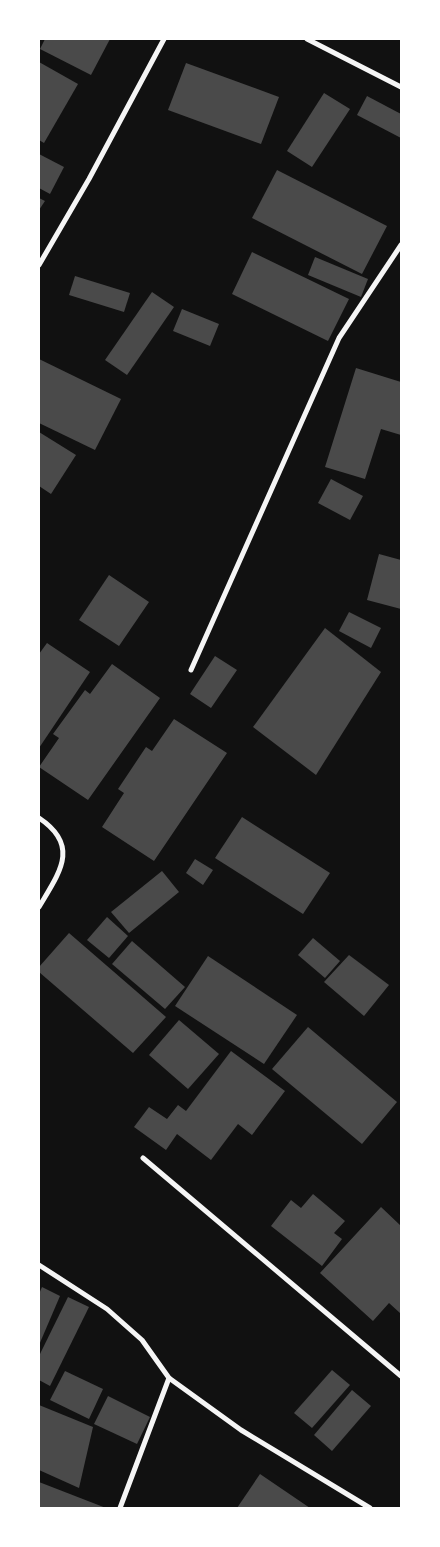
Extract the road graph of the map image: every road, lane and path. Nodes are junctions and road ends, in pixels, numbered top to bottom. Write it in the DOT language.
graph roads {
  1 [pos="164,39"];
  2 [pos="307,39"];
  3 [pos="401,87"];
  4 [pos="401,245"];
  5 [pos="39,265"];
  6 [pos="191,670"];
  7 [pos="39,818"];
  8 [pos="39,907"];
  9 [pos="143,1158"];
  10 [pos="39,1265"];
  11 [pos="401,1376"];
  12 [pos="169,1378"];
  13 [pos="120,1508"];
  14 [pos="370,1508"];
  1 -- 5 [label="street"];
  2 -- 3 [label="street"];
  4 -- 6 [label="street"];
  7 -- 8 [label="street"];
  9 -- 11 [label="street"];
  10 -- 12 [label="street"];
  12 -- 13 [label="street"];
  12 -- 14 [label="street"];
}
